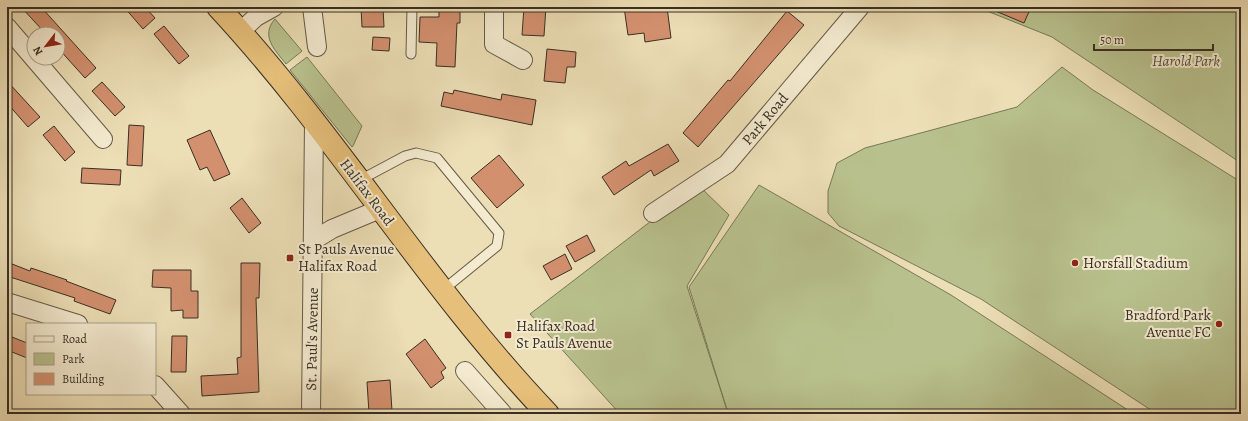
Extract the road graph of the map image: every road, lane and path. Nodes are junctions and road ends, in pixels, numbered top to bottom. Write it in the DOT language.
graph roads {
  1 [pos="218,7"];
  2 [pos="274,7"];
  3 [pos="312,7"];
  4 [pos="412,7"];
  5 [pos="494,7"];
  6 [pos="860,7"];
  7 [pos="7,27"];
  8 [pos="240,32"];
  9 [pos="317,47"];
  10 [pos="411,54"];
  11 [pos="523,60"];
  12 [pos="314,123"];
  13 [pos="103,139"];
  14 [pos="358,181"];
  15 [pos="380,209"];
  16 [pos="653,213"];
  17 [pos="314,240"];
  18 [pos="443,290"];
  19 [pos="7,302"];
  20 [pos="75,323"];
  21 [pos="465,371"];
  22 [pos="156,386"];
  23 [pos="181,414"];
  24 [pos="311,414"];
  25 [pos="503,414"];
  26 [pos="548,414"];
  1 -- 8 [label="highway, Halifax Road"];
  2 -- 8 [label="street"];
  3 -- 9 [label="street"];
  4 -- 10 [label="lane"];
  5 -- 11 [label="street"];
  6 -- 16 [label="street, Park Road"];
  7 -- 13 [label="street"];
  8 -- 12 [label="highway, Halifax Road"];
  12 -- 14 [label="highway, Halifax Road"];
  12 -- 17 [label="street, St. Paul's Avenue"];
  14 -- 15 [label="highway, Halifax Road"];
  14 -- 18 [label="lane"];
  15 -- 17 [label="street"];
  15 -- 18 [label="highway, Halifax Road"];
  17 -- 24 [label="street, St. Paul's Avenue"];
  18 -- 26 [label="highway, Halifax Road"];
  19 -- 20 [label="street"];
  21 -- 25 [label="street"];
  22 -- 23 [label="street"];
}
